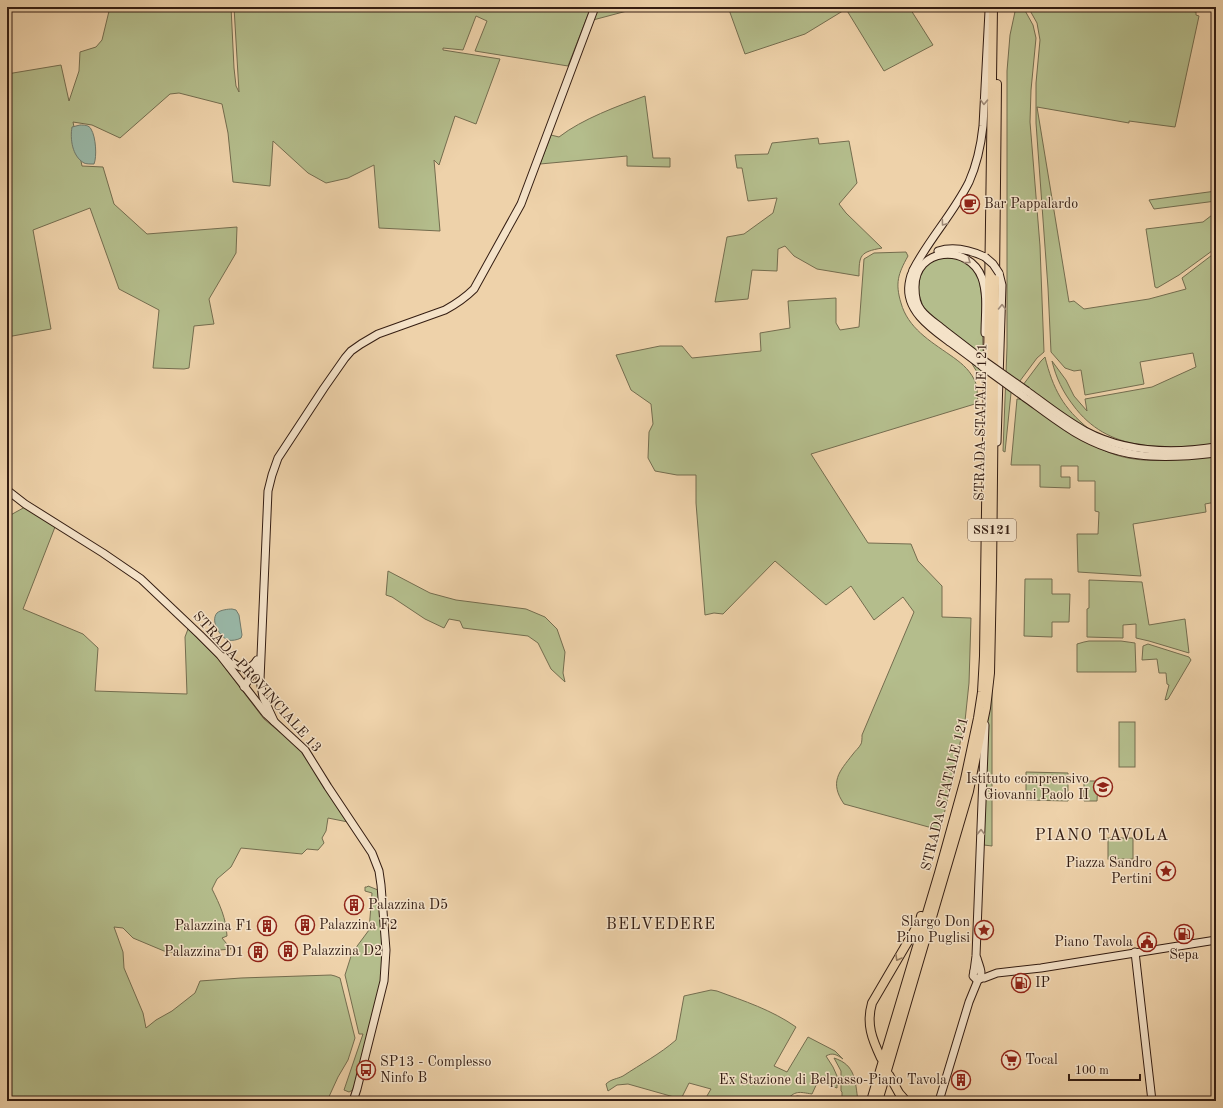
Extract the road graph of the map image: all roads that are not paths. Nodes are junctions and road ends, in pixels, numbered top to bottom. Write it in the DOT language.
graph roads {
  1 [pos="595,7"];
  2 [pos="990,7"];
  3 [pos="993,7"];
  4 [pos="998,7"];
  5 [pos="913,270"];
  6 [pos="983,363"];
  7 [pos="988,375"];
  8 [pos="1025,394"];
  9 [pos="1216,447"];
  10 [pos="1216,453"];
  11 [pos="7,490"];
  12 [pos="992,514"];
  13 [pos="262,629"];
  14 [pos="220,655"];
  15 [pos="258,658"];
  16 [pos="260,680"];
  17 [pos="244,687"];
  18 [pos="986,708"];
  19 [pos="274,721"];
  20 [pos="939,873"];
  21 [pos="1216,940"];
  22 [pos="1136,952"];
  23 [pos="978,974"];
  24 [pos="881,1058"];
  25 [pos="889,1075"];
  26 [pos="353,1101"];
  27 [pos="871,1101"];
  28 [pos="878,1101"];
  29 [pos="906,1101"];
  30 [pos="939,1101"];
  31 [pos="1152,1101"];
  1 -- 13 [label="main road"];
  2 -- 5 [label="main road, one-way"];
  3 -- 7 [label="main road, STRADA STATALE 121 / SS121"];
  4 -- 12 [label="main road, STRADA STATALE 121 / SS121"];
  5 -- 6 [label="main road"];
  12 -- 5 [label="main road, one-way, bridge"];
  6 -- 7 [label="main road, one-way"];
  6 -- 8 [label="main road, bridge"];
  7 -- 20 [label="main road, STRADA STATALE 121 / SS121"];
  8 -- 9 [label="main road"];
  8 -- 10 [label="main road"];
  11 -- 14 [label="main road, STRADA PROVINCIALE 13"];
  12 -- 18 [label="main road, STRADA STATALE 121 / SS121"];
  13 -- 15 [label="main road"];
  13 -- 16 [label="main road"];
  14 -- 15 [label="main road"];
  14 -- 17 [label="main road, STRADA PROVINCIALE 13"];
  15 -- 17 [label="main road"];
  16 -- 17 [label="main road"];
  16 -- 19 [label="main road"];
  17 -- 19 [label="main road, STRADA PROVINCIALE 13"];
  23 -- 18 [label="main road, one-way"];
  18 -- 28 [label="main road, STRADA STATALE 121 / SS121"];
  19 -- 26 [label="main road, STRADA PROVINCIALE 13"];
  20 -- 24 [label="main road, one-way"];
  20 -- 27 [label="main road, STRADA STATALE 121 / SS121"];
  21 -- 22 [label="main road"];
  22 -- 23 [label="main road"];
  22 -- 31 [label="main road"];
  23 -- 30 [label="main road"];
  25 -- 29 [label="main road"];
}
